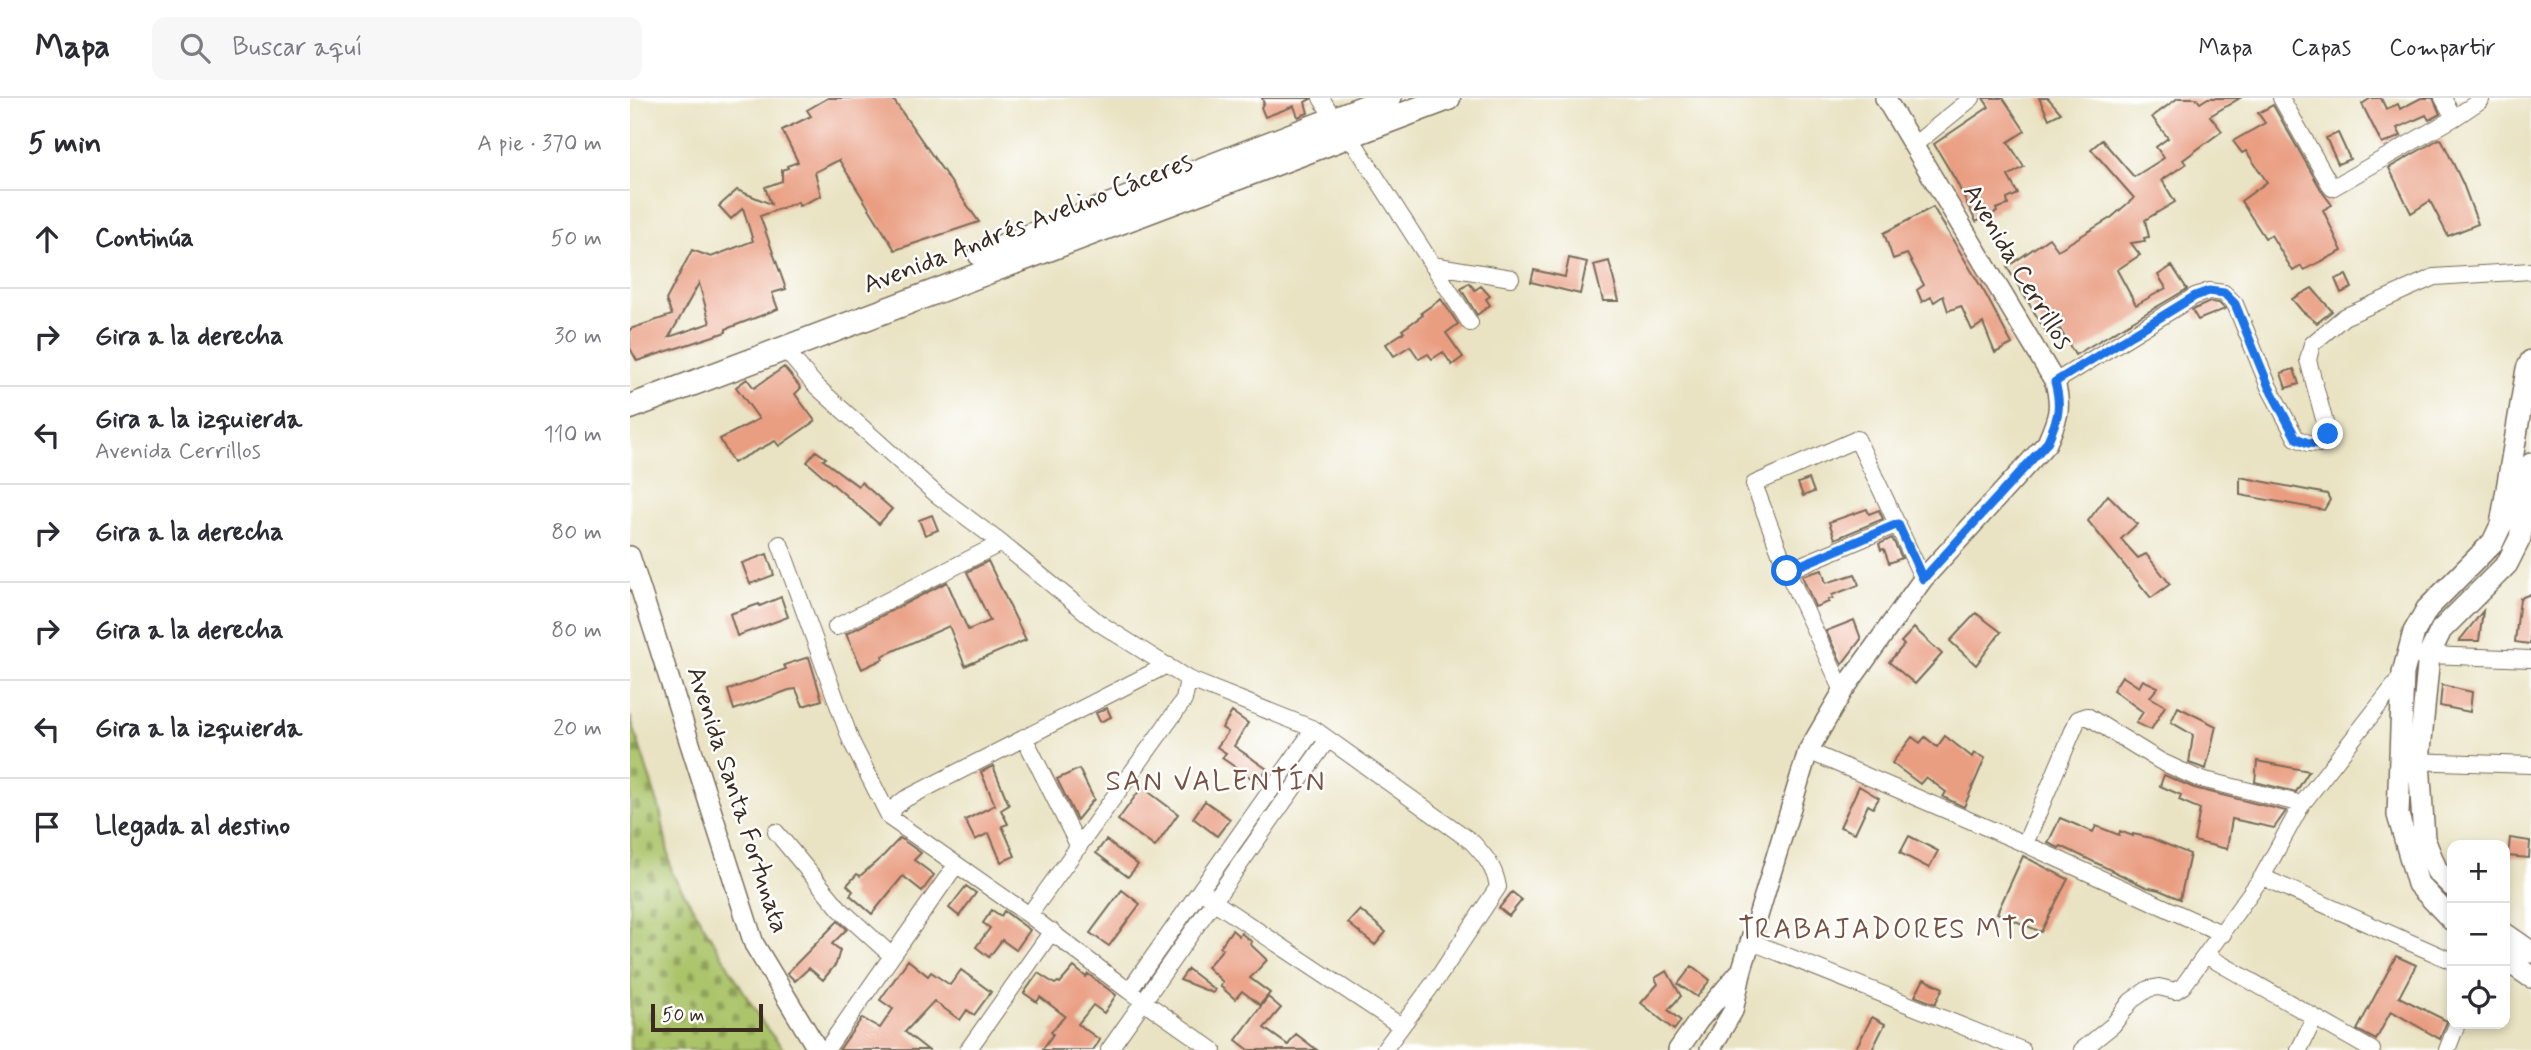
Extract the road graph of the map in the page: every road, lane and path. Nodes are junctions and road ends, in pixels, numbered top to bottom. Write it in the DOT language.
graph roads {
  1 [pos="1321,98"];
  2 [pos="1389,98"];
  3 [pos="1448,98"];
  4 [pos="1885,98"];
  5 [pos="1972,98"];
  6 [pos="2281,98"];
  7 [pos="2443,98"];
  8 [pos="2481,100"];
  9 [pos="2454,118"];
  10 [pos="1342,127"];
  11 [pos="1914,145"];
  12 [pos="1432,265"];
  13 [pos="2531,271"];
  14 [pos="1511,278"];
  15 [pos="1470,323"];
  16 [pos="783,347"];
  17 [pos="2531,361"];
  18 [pos="2055,382"];
  19 [pos="630,390"];
  20 [pos="630,407"];
  21 [pos="2531,464"];
  22 [pos="1898,524"];
  23 [pos="1001,543"];
  24 [pos="780,544"];
  25 [pos="630,556"];
  26 [pos="1787,571"];
  27 [pos="1923,579"];
  28 [pos="836,627"];
  29 [pos="2430,655"];
  30 [pos="2531,659"];
  31 [pos="1167,665"];
  32 [pos="2403,673"];
  33 [pos="1188,679"];
  34 [pos="1843,691"];
  35 [pos="1314,729"];
  36 [pos="1024,737"];
  37 [pos="1328,739"];
  38 [pos="1808,751"];
  39 [pos="2409,761"];
  40 [pos="2531,765"];
  41 [pos="2302,804"];
  42 [pos="890,818"];
  43 [pos="776,832"];
  44 [pos="2415,841"];
  45 [pos="2025,844"];
  46 [pos="1079,847"];
  47 [pos="956,866"];
  48 [pos="2262,877"];
  49 [pos="2447,881"];
  50 [pos="1201,887"];
  51 [pos="1213,901"];
  52 [pos="1029,915"];
  53 [pos="2447,915"];
  54 [pos="1052,932"];
  55 [pos="2223,934"];
  56 [pos="2510,937"];
  57 [pos="1752,942"];
  58 [pos="2531,952"];
  59 [pos="892,956"];
  60 [pos="2207,956"];
  61 [pos="2447,959"];
  62 [pos="2510,962"];
  63 [pos="1742,969"];
  64 [pos="2531,977"];
  65 [pos="1136,996"];
  66 [pos="2314,1019"];
  67 [pos="1401,1026"];
  68 [pos="2455,1029"];
  69 [pos="1688,1046"];
  70 [pos="818,1050"];
  71 [pos="827,1050"];
  72 [pos="968,1050"];
  73 [pos="1110,1050"];
  74 [pos="1213,1050"];
  75 [pos="1384,1050"];
  76 [pos="1710,1050"];
  77 [pos="2022,1050"];
  78 [pos="2082,1050"];
  79 [pos="2299,1050"];
  80 [pos="2372,1050"];
  81 [pos="2447,1050"];
  1 -- 10 [label="street"];
  2 -- 10 [label="highway, Avenida Andrés Avelino Cáceres"];
  3 -- 10 [label="highway, Avenida Andrés Avelino Cáceres"];
  4 -- 11 [label="street, Avenida Cerrillos"];
  5 -- 11 [label="street"];
  6 -- 9 [label="street"];
  7 -- 9 [label="street"];
  8 -- 9 [label="street"];
  10 -- 12 [label="street"];
  10 -- 16 [label="highway, Avenida Andrés Avelino Cáceres"];
  10 -- 19 [label="highway, Avenida Andrés Avelino Cáceres"];
  11 -- 18 [label="street, Avenida Cerrillos"];
  12 -- 14 [label="street"];
  12 -- 15 [label="street"];
  13 -- 18 [label="street"];
  16 -- 20 [label="highway, Avenida Andrés Avelino Cáceres"];
  16 -- 23 [label="street"];
  17 -- 32 [label="main road"];
  18 -- 27 [label="street, Avenida Cerrillos"];
  21 -- 29 [label="main road"];
  22 -- 26 [label="street"];
  22 -- 26 [label="street"];
  22 -- 27 [label="street"];
  23 -- 28 [label="street"];
  23 -- 31 [label="street"];
  24 -- 42 [label="street"];
  25 -- 70 [label="street, Avenida Santa Fortunata"];
  26 -- 34 [label="street"];
  27 -- 34 [label="street, Avenida Cerrillos"];
  29 -- 30 [label="street"];
  29 -- 32 [label="street"];
  29 -- 39 [label="main road"];
  31 -- 33 [label="street"];
  31 -- 36 [label="street"];
  32 -- 39 [label="main road"];
  32 -- 41 [label="street"];
  33 -- 35 [label="street"];
  33 -- 46 [label="street"];
  34 -- 38 [label="street, Avenida Cerrillos"];
  35 -- 37 [label="street"];
  35 -- 50 [label="street"];
  36 -- 42 [label="street"];
  36 -- 46 [label="street"];
  37 -- 51 [label="street"];
  37 -- 67 [label="street"];
  38 -- 45 [label="street"];
  38 -- 57 [label="street, Avenida Cerrillos"];
  39 -- 40 [label="street"];
  39 -- 44 [label="main road"];
  41 -- 45 [label="street"];
  41 -- 48 [label="street"];
  42 -- 47 [label="street"];
  43 -- 59 [label="street"];
  44 -- 49 [label="main road"];
  44 -- 53 [label="main road"];
  45 -- 55 [label="street"];
  46 -- 52 [label="street"];
  47 -- 52 [label="street"];
  47 -- 59 [label="street"];
  48 -- 55 [label="street"];
  48 -- 61 [label="street"];
  50 -- 51 [label="street"];
  50 -- 65 [label="street"];
  51 -- 65 [label="street"];
  51 -- 67 [label="street"];
  52 -- 54 [label="street"];
  54 -- 65 [label="street"];
  54 -- 72 [label="street"];
  55 -- 60 [label="street"];
  56 -- 58 [label="main road"];
  57 -- 63 [label="street, Avenida Cerrillos"];
  57 -- 77 [label="street"];
  59 -- 71 [label="street"];
  60 -- 66 [label="street"];
  60 -- 78 [label="street"];
  62 -- 64 [label="main road"];
  63 -- 69 [label="street, Avenida Cerrillos"];
  63 -- 76 [label="street, Avenida Cerrillos"];
  65 -- 73 [label="street"];
  65 -- 74 [label="street"];
  66 -- 79 [label="street"];
  66 -- 80 [label="street"];
  67 -- 75 [label="street"];
  68 -- 81 [label="street"];
}
